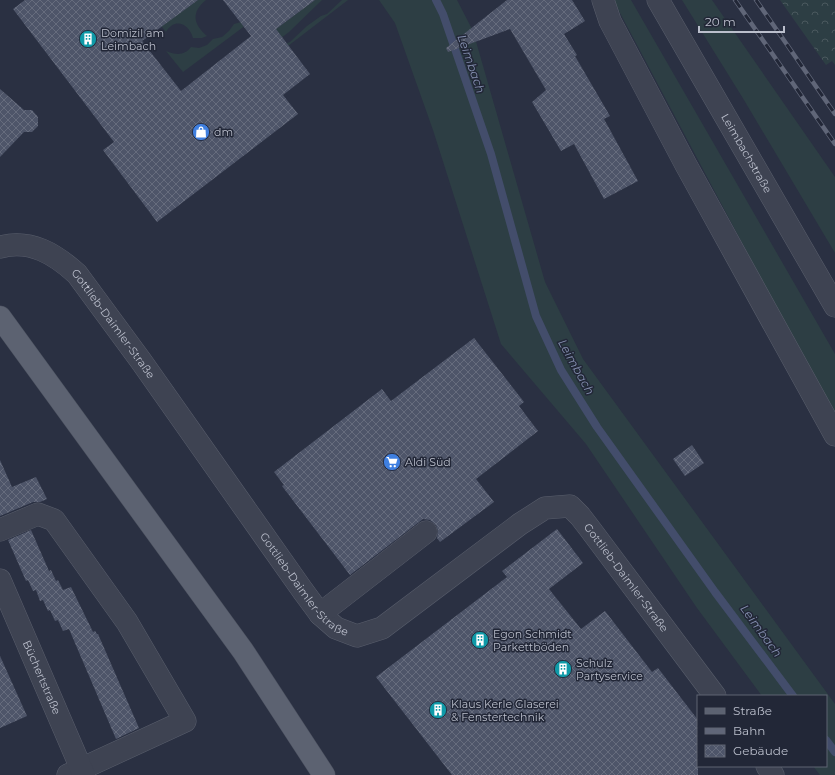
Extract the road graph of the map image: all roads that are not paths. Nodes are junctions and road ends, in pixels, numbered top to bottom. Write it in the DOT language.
graph roads {
  1 [pos="603,0"];
  2 [pos="658,0"];
  3 [pos="0,247"];
  4 [pos="835,306"];
  5 [pos="0,317"];
  6 [pos="835,435"];
  7 [pos="0,530"];
  8 [pos="426,532"];
  9 [pos="0,580"];
  10 [pos="320,614"];
  11 [pos="714,695"];
  12 [pos="78,773"];
  13 [pos="324,775"];
  1 -- 6 [label="street"];
  2 -- 4 [label="street, Leimbachstraße"];
  3 -- 10 [label="street, Gottlieb-Daimler-Straße"];
  5 -- 13 [label="main road"];
  7 -- 12 [label="street"];
  8 -- 10 [label="street"];
  9 -- 12 [label="street, Büchertstraße"];
  10 -- 11 [label="street, Gottlieb-Daimler-Straße"];
}
